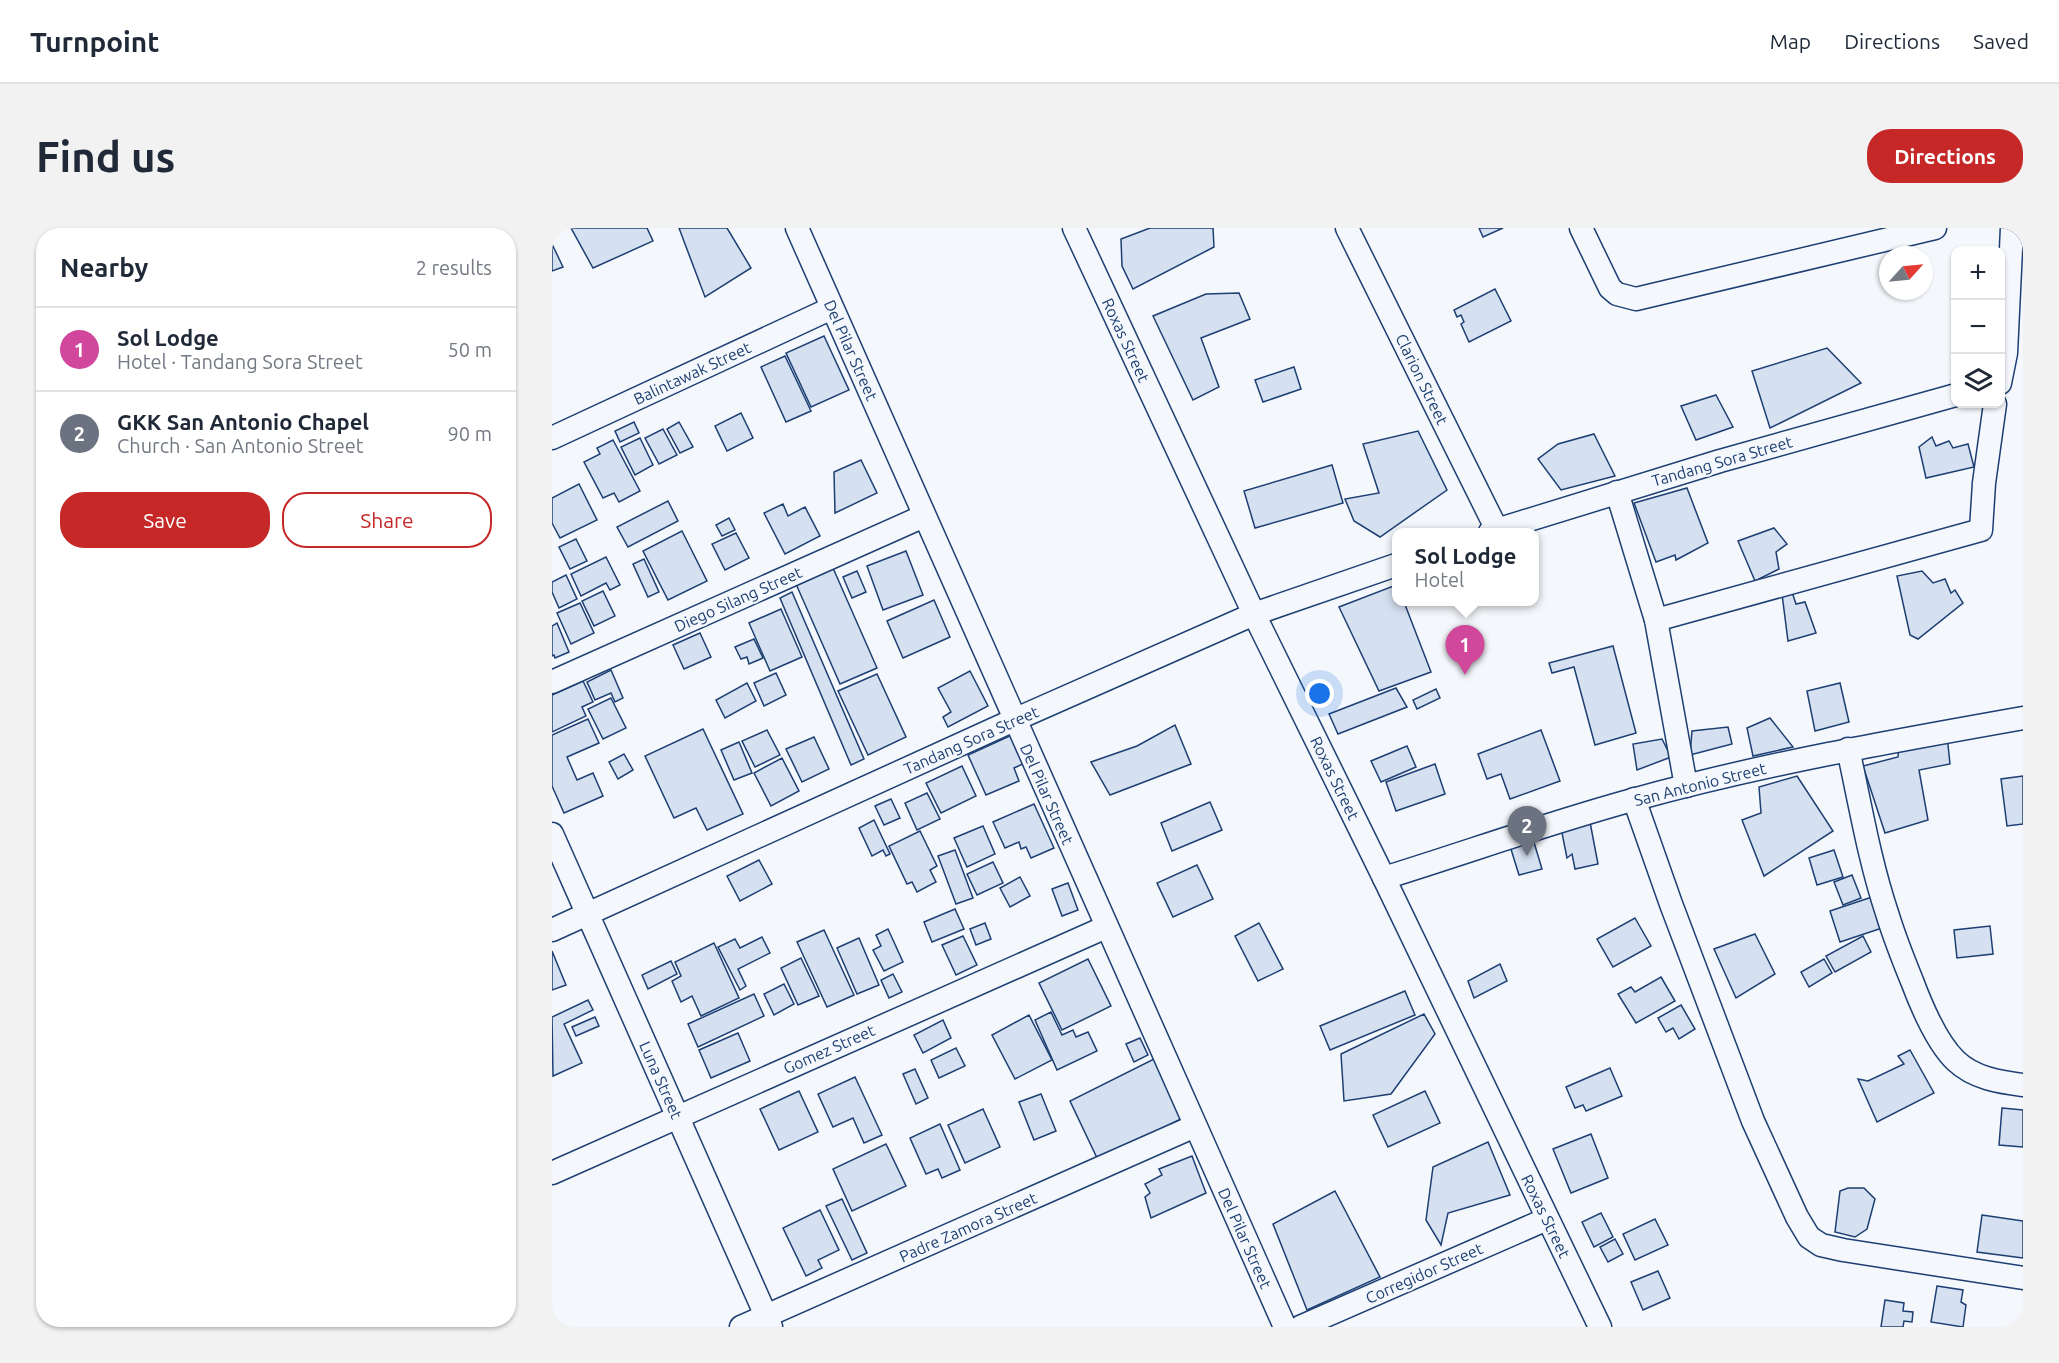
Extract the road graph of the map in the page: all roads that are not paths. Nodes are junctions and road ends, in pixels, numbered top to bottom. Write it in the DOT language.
graph roads {
  1 [pos="797,228"];
  2 [pos="1074,228"];
  3 [pos="1347,228"];
  4 [pos="1581,228"];
  5 [pos="1935,228"];
  6 [pos="2012,228"];
  7 [pos="832,308"];
  8 [pos="2005,359"];
  9 [pos="2023,377"];
  10 [pos="2005,382"];
  11 [pos="1951,396"];
  12 [pos="1994,408"];
  13 [pos="552,438"];
  14 [pos="1617,492"];
  15 [pos="924,516"];
  16 [pos="1492,528"];
  17 [pos="1503,528"];
  18 [pos="1392,566"];
  19 [pos="1254,614"];
  20 [pos="1656,620"];
  21 [pos="552,682"];
  22 [pos="2023,718"];
  23 [pos="1014,720"];
  24 [pos="1848,749"];
  25 [pos="1686,786"];
  26 [pos="1634,799"];
  27 [pos="552,834"];
  28 [pos="1384,878"];
  29 [pos="588,915"];
  30 [pos="1106,927"];
  31 [pos="552,930"];
  32 [pos="2023,1085"];
  33 [pos="677,1116"];
  34 [pos="1195,1126"];
  35 [pos="552,1173"];
  36 [pos="1547,1219"];
  37 [pos="2023,1278"];
  38 [pos="768,1322"];
  39 [pos="741,1327"];
  40 [pos="1284,1327"];
  41 [pos="1300,1327"];
  42 [pos="1600,1327"];
  1 -- 7 [label="street, Del Pilar Street"];
  2 -- 19 [label="street, Roxas Street"];
  3 -- 16 [label="street, Clarion Street"];
  4 -- 5 [label="street"];
  6 -- 8 [label="street"];
  7 -- 13 [label="street, Balintawak Street"];
  7 -- 15 [label="street, Del Pilar Street"];
  9 -- 10 [label="street"];
  11 -- 14 [label="street, Tandang Sora Street"];
  12 -- 20 [label="street"];
  14 -- 17 [label="street, Tandang Sora Street"];
  14 -- 20 [label="street"];
  15 -- 21 [label="street, Diego Silang Street"];
  15 -- 23 [label="street, Del Pilar Street"];
  18 -- 19 [label="street, Tandang Sora Street"];
  19 -- 23 [label="street, Tandang Sora Street"];
  19 -- 28 [label="street, Roxas Street"];
  20 -- 25 [label="street"];
  22 -- 24 [label="street, San Antonio Street"];
  23 -- 29 [label="street, Tandang Sora Street"];
  23 -- 30 [label="street, Del Pilar Street"];
  24 -- 25 [label="street, San Antonio Street"];
  24 -- 32 [label="street"];
  25 -- 26 [label="street, San Antonio Street"];
  26 -- 28 [label="street, San Antonio Street"];
  26 -- 37 [label="street"];
  27 -- 29 [label="street, Luna Street"];
  28 -- 36 [label="street, Roxas Street"];
  29 -- 31 [label="street, Tandang Sora Street"];
  29 -- 33 [label="street, Luna Street"];
  30 -- 33 [label="street, Gomez Street"];
  30 -- 34 [label="street, Del Pilar Street"];
  33 -- 35 [label="street, Gomez Street"];
  33 -- 38 [label="street, Luna Street"];
  34 -- 38 [label="street, Padre Zamora Street"];
  34 -- 40 [label="street, Del Pilar Street"];
  36 -- 41 [label="street, Corregidor Street"];
  36 -- 42 [label="street, Roxas Street"];
  38 -- 39 [label="street, Padre Zamora Street"];
}
